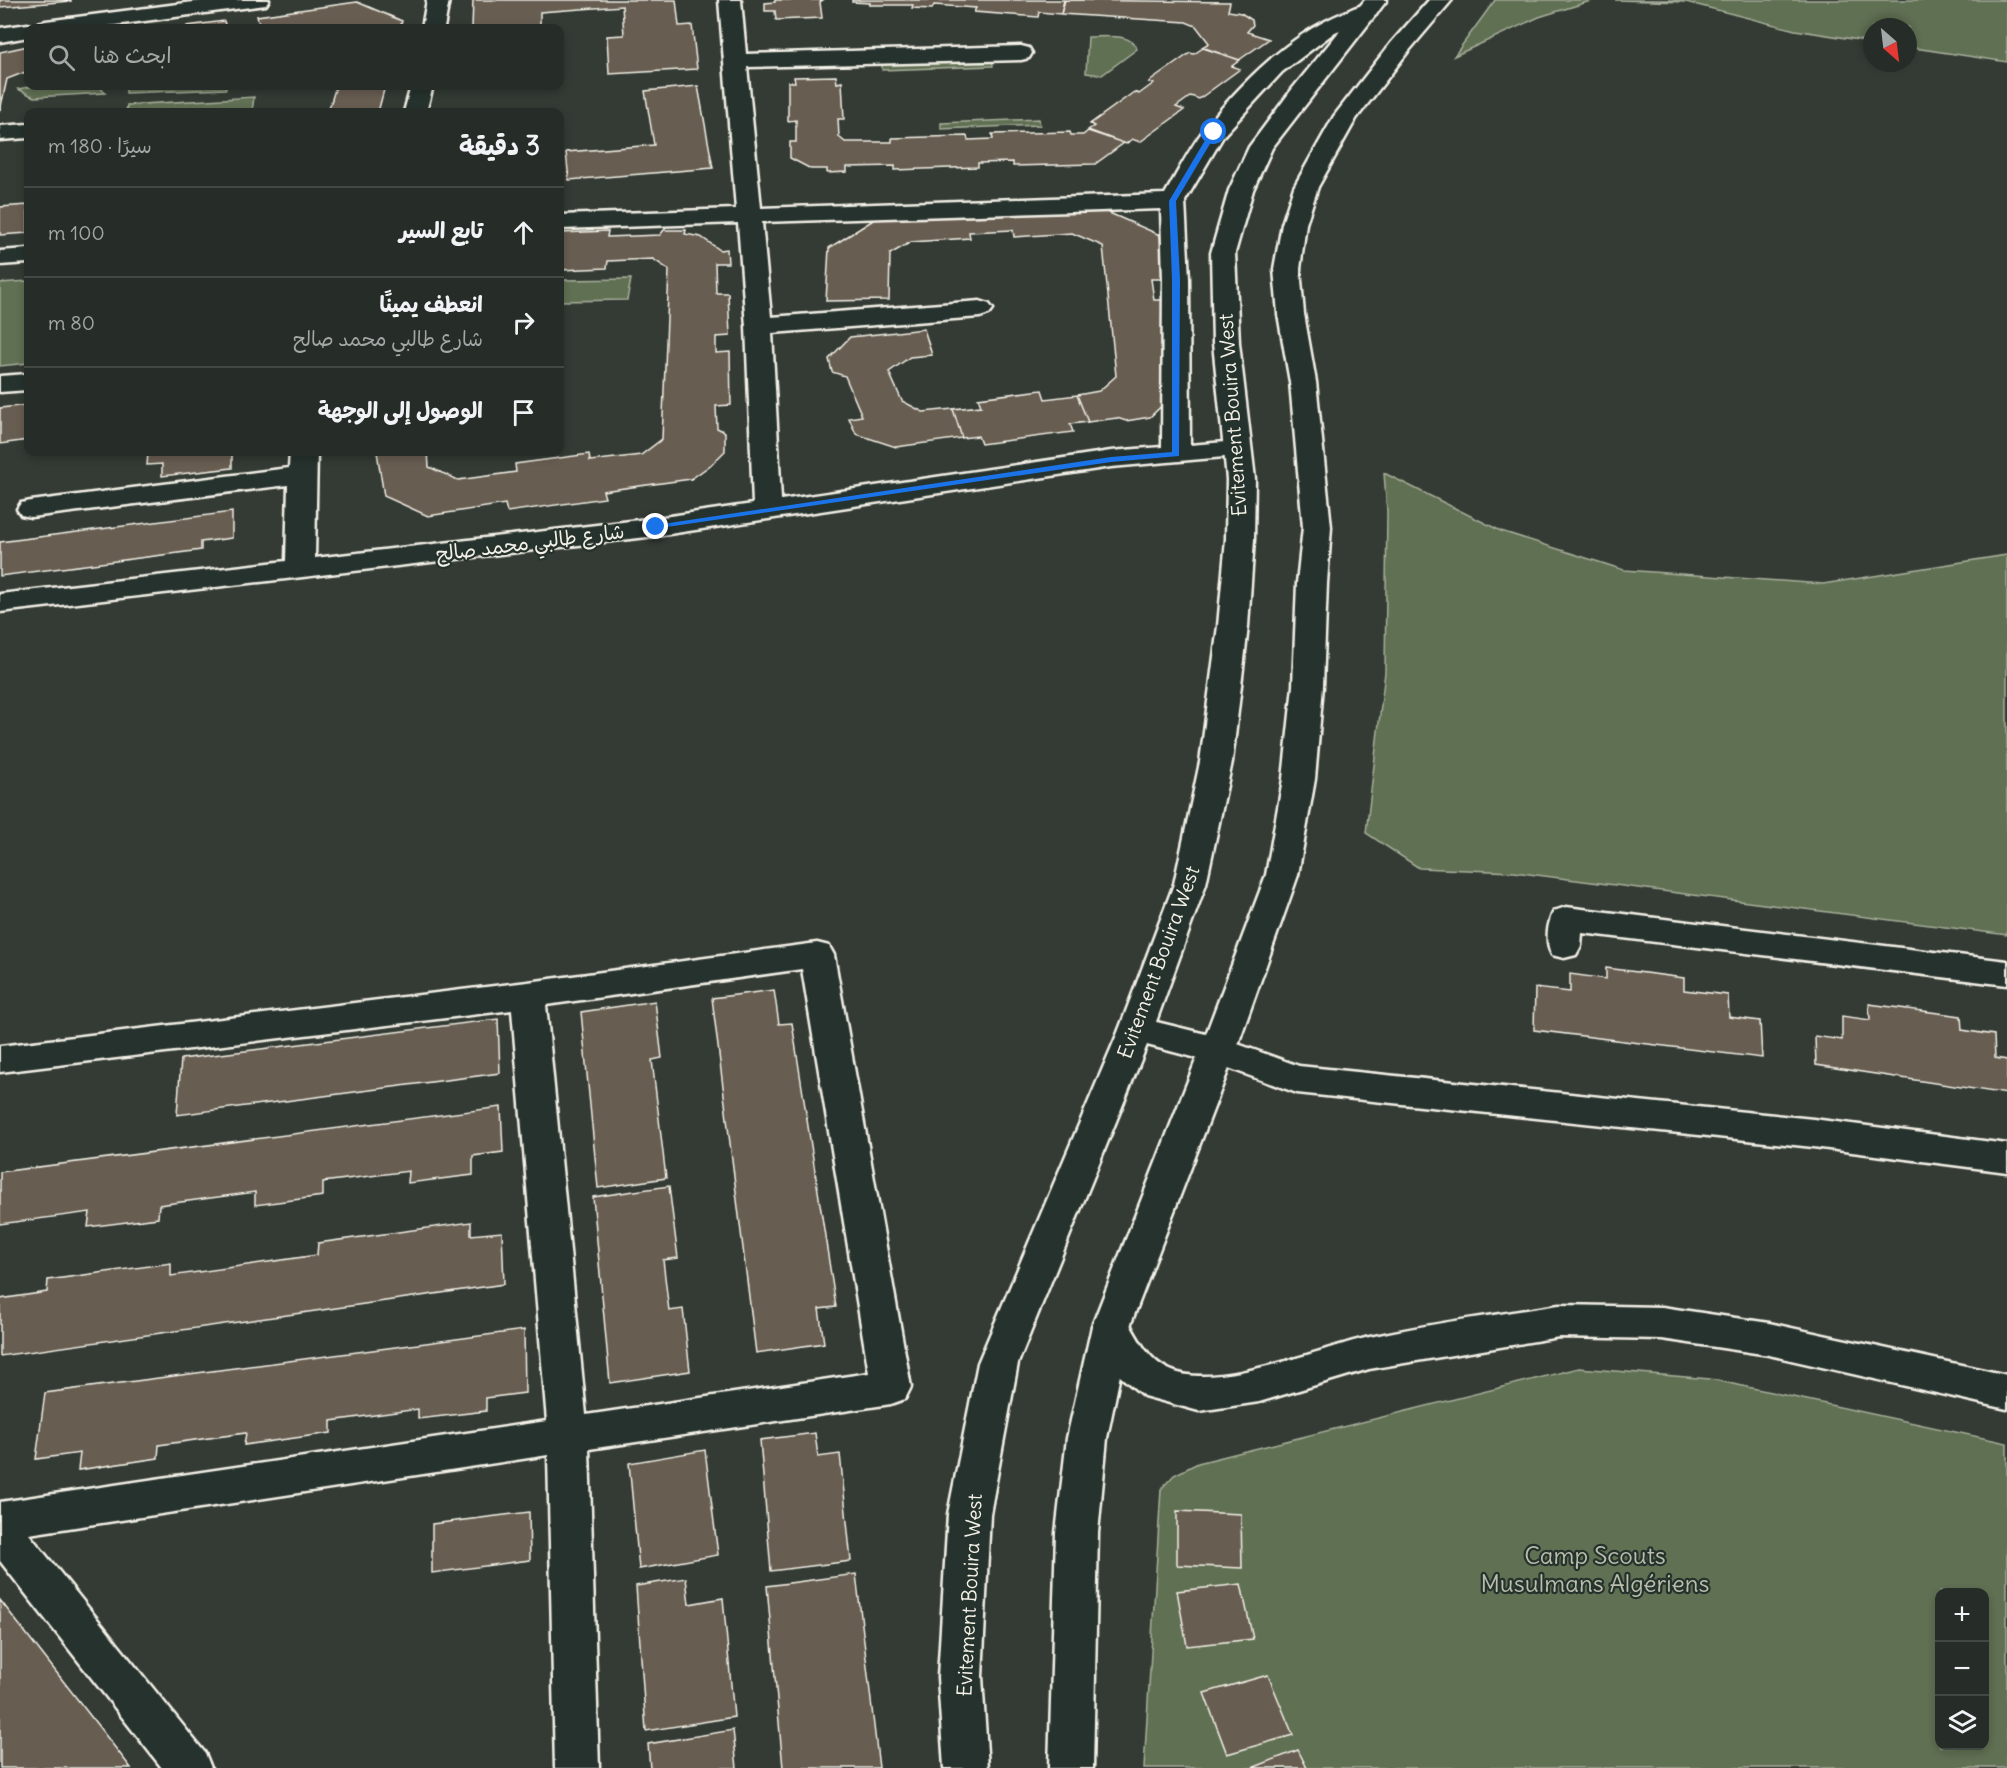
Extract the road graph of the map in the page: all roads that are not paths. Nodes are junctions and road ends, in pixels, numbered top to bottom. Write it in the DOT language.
graph roads {
  1 [pos="258,0"];
  2 [pos="438,0"];
  3 [pos="730,0"];
  4 [pos="1441,0"];
  5 [pos="1372,5"];
  6 [pos="76,24"];
  7 [pos="434,24"];
  8 [pos="24,32"];
  9 [pos="0,35"];
  10 [pos="1021,53"];
  11 [pos="738,61"];
  12 [pos="421,90"];
  13 [pos="416,108"];
  14 [pos="24,131"];
  15 [pos="0,134"];
  16 [pos="1173,201"];
  17 [pos="751,216"];
  18 [pos="564,222"];
  19 [pos="24,256"];
  20 [pos="0,258"];
  21 [pos="980,309"];
  22 [pos="759,326"];
  23 [pos="24,382"];
  24 [pos="0,384"];
  25 [pos="1237,449"];
  26 [pos="1176,454"];
  27 [pos="303,463"];
  28 [pos="31,509"];
  29 [pos="767,511"];
  30 [pos="300,570"];
  31 [pos="0,603"];
  32 [pos="1564,946"];
  33 [pos="2007,973"];
  34 [pos="528,995"];
  35 [pos="1136,1029"];
  36 [pos="1218,1050"];
  37 [pos="0,1059"];
  38 [pos="2007,1158"];
  39 [pos="1111,1326"];
  40 [pos="2007,1392"];
  41 [pos="568,1436"];
  42 [pos="0,1520"];
  43 [pos="0,1529"];
  44 [pos="189,1768"];
  45 [pos="577,1768"];
  46 [pos="966,1768"];
  47 [pos="1071,1768"];
  1 -- 6 [label="main road"];
  2 -- 7 [label="main road"];
  3 -- 11 [label="main road"];
  4 -- 36 [label="main road"];
  5 -- 16 [label="main road"];
  5 -- 25 [label="main road, Evitement Bouira West"];
  8 -- 9 [label="main road"];
  10 -- 11 [label="main road"];
  11 -- 17 [label="main road"];
  12 -- 13 [label="main road"];
  14 -- 15 [label="main road"];
  16 -- 17 [label="main road"];
  16 -- 26 [label="main road"];
  17 -- 18 [label="main road"];
  17 -- 22 [label="main road"];
  19 -- 20 [label="main road"];
  21 -- 22 [label="main road"];
  22 -- 29 [label="main road"];
  23 -- 24 [label="main road"];
  25 -- 26 [label="main road, شارع طالبي محمد صالح"];
  25 -- 35 [label="main road, Evitement Bouira West"];
  26 -- 29 [label="main road, شارع طالبي محمد صالح"];
  27 -- 28 [label="main road"];
  27 -- 30 [label="main road"];
  29 -- 30 [label="main road, شارع طالبي محمد صالح"];
  30 -- 31 [label="main road, شارع طالبي محمد صالح"];
  32 -- 33 [label="main road"];
  34 -- 37 [label="main road"];
  34 -- 41 [label="main road"];
  34 -- 41 [label="main road"];
  35 -- 36 [label="main road"];
  35 -- 46 [label="main road, Evitement Bouira West"];
  36 -- 38 [label="main road"];
  36 -- 39 [label="main road"];
  39 -- 40 [label="main road"];
  39 -- 47 [label="main road"];
  41 -- 42 [label="main road"];
  41 -- 45 [label="main road"];
  43 -- 44 [label="main road"];
}
